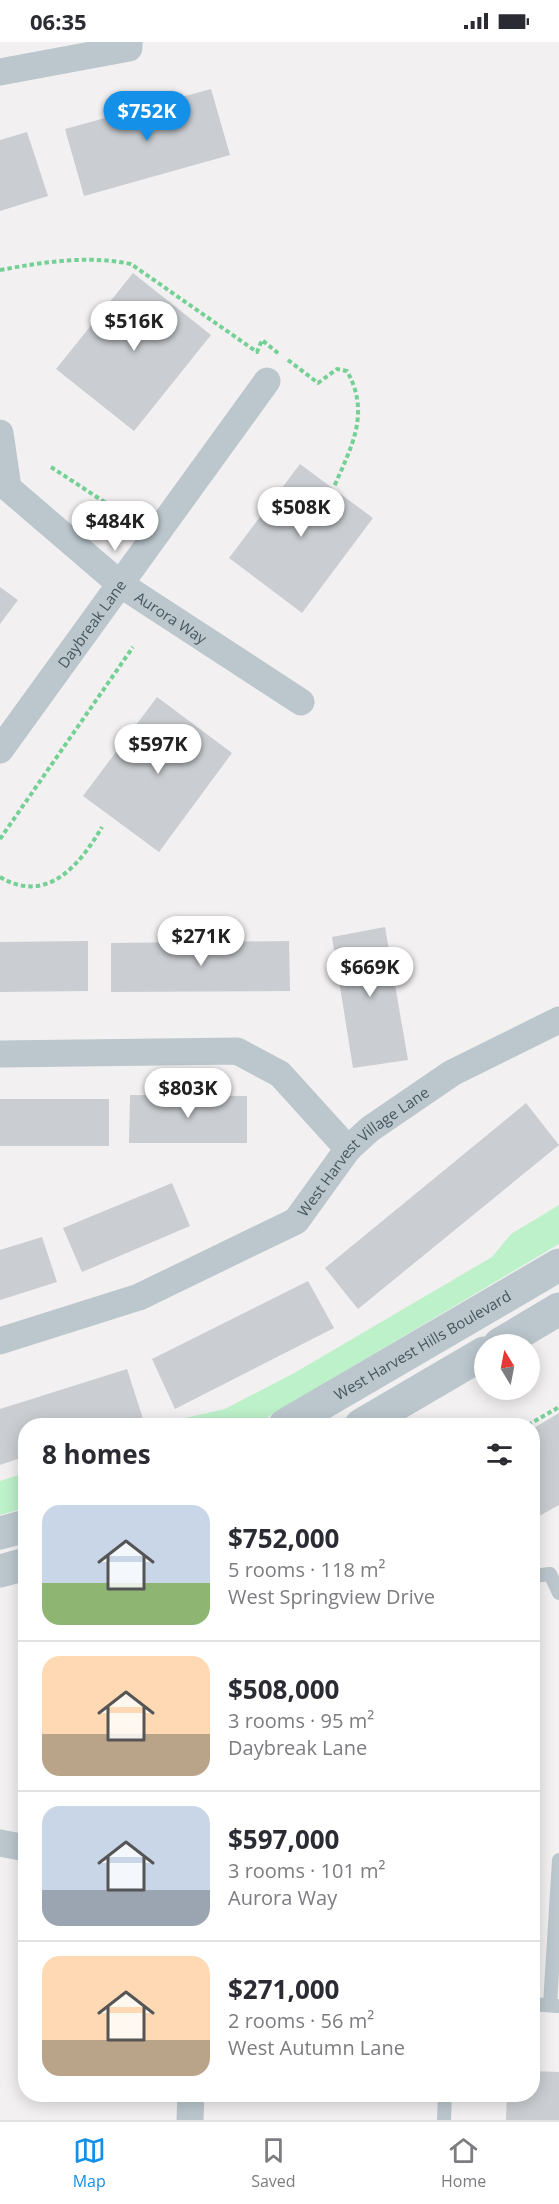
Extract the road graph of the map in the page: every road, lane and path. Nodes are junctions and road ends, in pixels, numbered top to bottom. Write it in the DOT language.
graph roads {
  1 [pos="129,45"];
  2 [pos="0,72"];
  3 [pos="131,264"];
  4 [pos="0,270"];
  5 [pos="267,381"];
  6 [pos="0,433"];
  7 [pos="51,467"];
  8 [pos="132,523"];
  9 [pos="120,584"];
  10 [pos="133,647"];
  11 [pos="301,702"];
  12 [pos="0,750"];
  13 [pos="102,827"];
  14 [pos="0,838"];
  15 [pos="0,877"];
  16 [pos="559,1020"];
  17 [pos="0,1054"];
  18 [pos="348,1149"];
  19 [pos="559,1265"];
  20 [pos="559,1309"];
  21 [pos="517,1334"];
  22 [pos="0,1341"];
  23 [pos="474,1359"];
  24 [pos="559,1407"];
  25 [pos="297,1418"];
  26 [pos="374,1418"];
  27 [pos="540,1418"];
  28 [pos="18,1528"];
  29 [pos="0,1533"];
  30 [pos="18,1566"];
  31 [pos="0,1571"];
  32 [pos="555,1572"];
  33 [pos="540,1575"];
  34 [pos="559,1593"];
  35 [pos="0,1843"];
  36 [pos="18,1846"];
  37 [pos="559,1860"];
  38 [pos="540,2005"];
  39 [pos="555,2006"];
  40 [pos="191,2102"];
  41 [pos="445,2102"];
  42 [pos="190,2120"];
  43 [pos="444,2120"];
  1 -- 2 [label="street"];
  3 -- 4 [label="path"];
  5 -- 9 [label="street, Daybreak Lane"];
  6 -- 9 [label="street, Aurora Way"];
  7 -- 8 [label="path"];
  9 -- 11 [label="street, Aurora Way"];
  9 -- 12 [label="street, Daybreak Lane"];
  10 -- 14 [label="path"];
  13 -- 15 [label="path"];
  16 -- 18 [label="street, West Harvest Village Lane"];
  17 -- 18 [label="street"];
  18 -- 22 [label="street, West Harvest Village Lane"];
  19 -- 25 [label="street, West Harvest Hills Boulevard"];
  20 -- 21 [label="street"];
  23 -- 26 [label="street"];
  24 -- 27 [label="path"];
  28 -- 29 [label="street"];
  30 -- 31 [label="street"];
  32 -- 33 [label="lane"];
  32 -- 34 [label="lane"];
  35 -- 36 [label="street"];
  37 -- 39 [label="lane"];
  38 -- 39 [label="lane"];
  40 -- 42 [label="street"];
  41 -- 43 [label="lane"];
}
